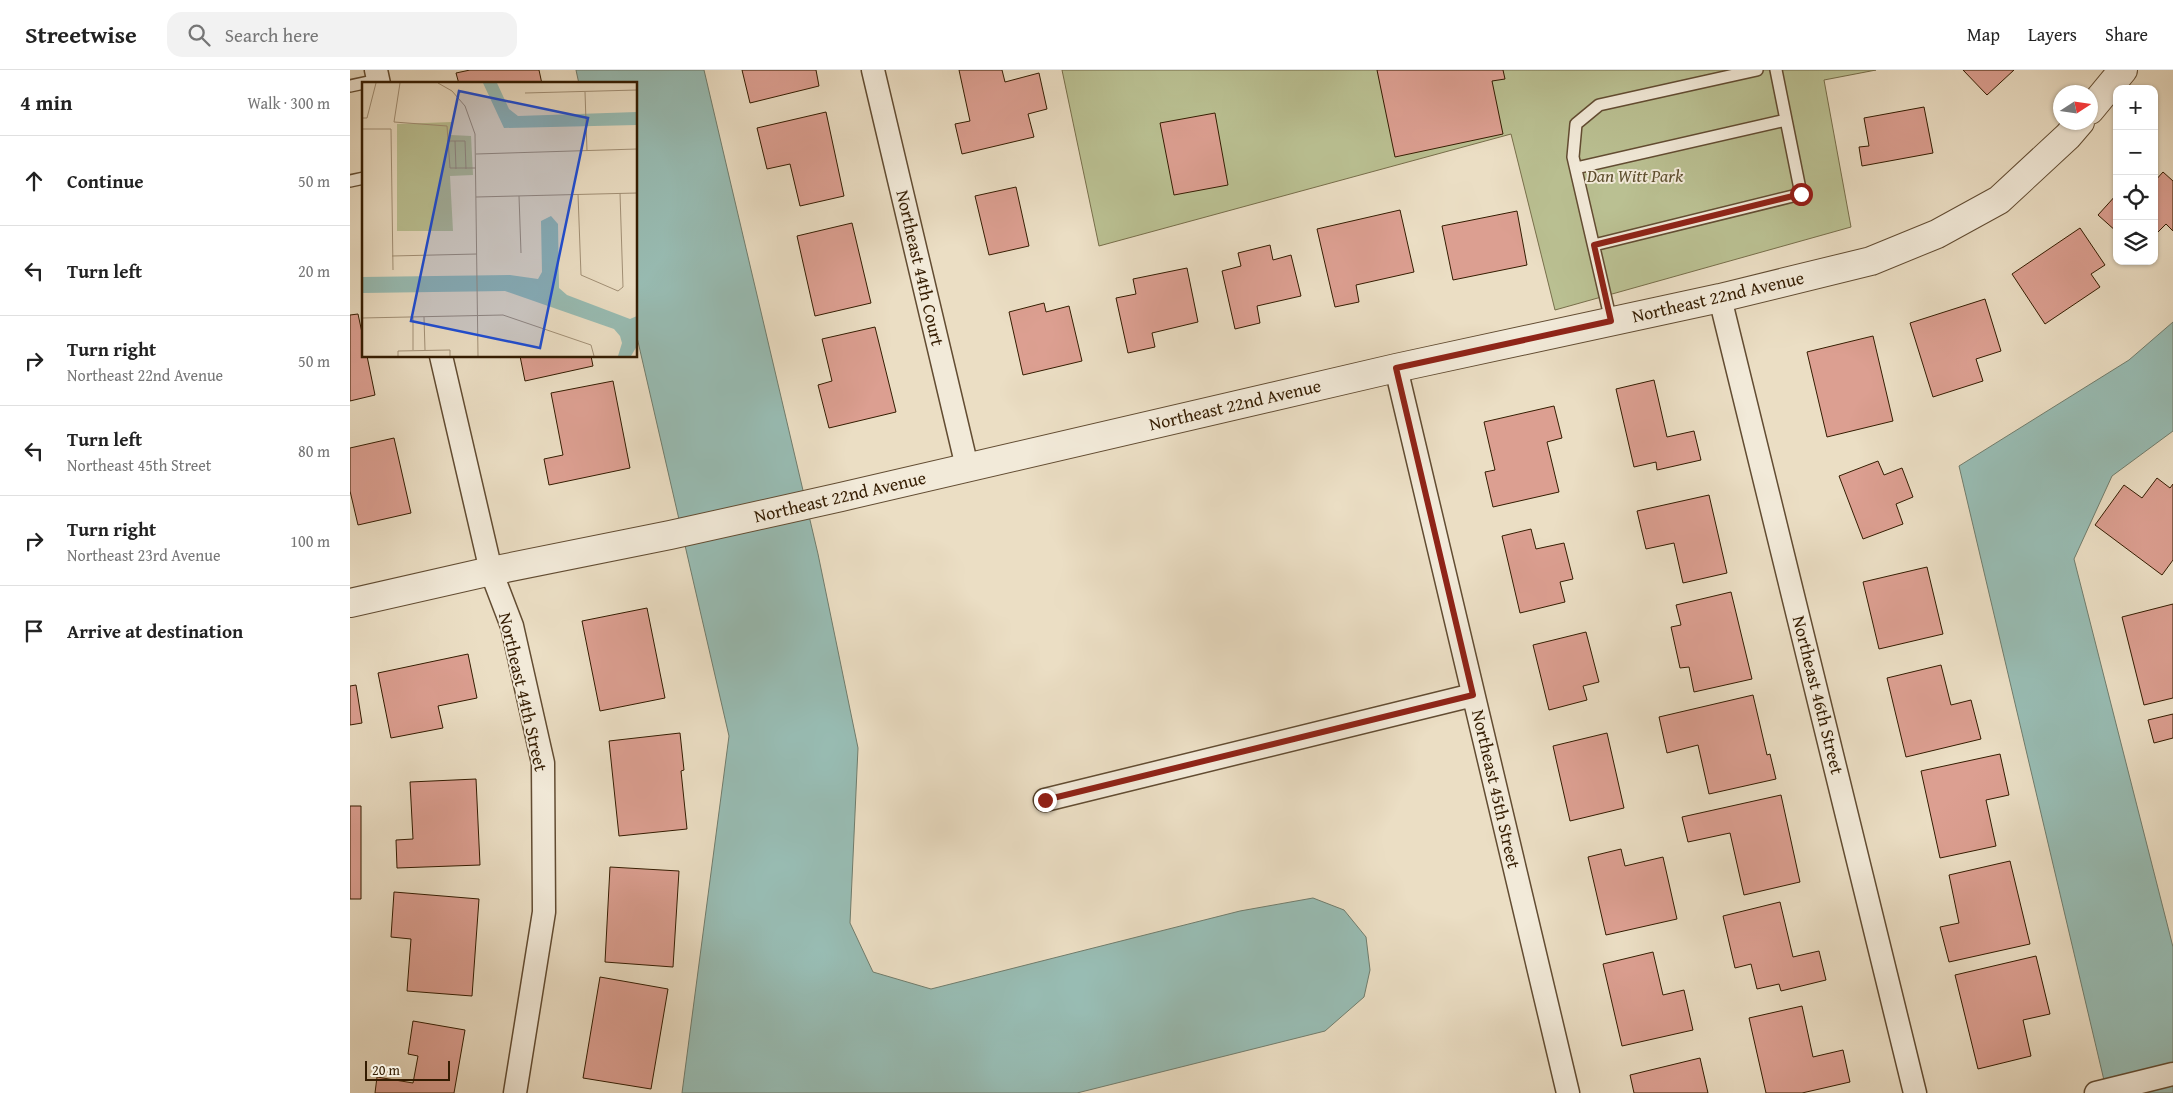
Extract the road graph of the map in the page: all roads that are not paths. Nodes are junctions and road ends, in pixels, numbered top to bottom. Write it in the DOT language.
graph roads {
  1 [pos="873,70"];
  2 [pos="1757,70"];
  3 [pos="1776,70"];
  4 [pos="2123,70"];
  5 [pos="378,78"];
  6 [pos="364,82"];
  7 [pos="2098,100"];
  8 [pos="1786,120"];
  9 [pos="2073,130"];
  10 [pos="1576,168"];
  11 [pos="1594,245"];
  12 [pos="1720,298"];
  13 [pos="1611,321"];
  14 [pos="441,358"];
  15 [pos="1396,368"];
  16 [pos="967,467"];
  17 [pos="490,571"];
  18 [pos="350,603"];
  19 [pos="1473,695"];
  20 [pos="1045,800"];
  21 [pos="2173,1074"];
  22 [pos="2098,1092"];
  23 [pos="515,1093"];
  24 [pos="1568,1093"];
  25 [pos="1916,1093"];
  1 -- 16 [label="street, Northeast 44th Court"];
  2 -- 10 [label="lane"];
  3 -- 8 [label="lane"];
  4 -- 7 [label="street"];
  5 -- 6 [label="lane"];
  8 -- 10 [label="lane"];
  8 -- 11 [label="lane"];
  9 -- 12 [label="street, Northeast 22nd Avenue"];
  10 -- 11 [label="lane"];
  11 -- 13 [label="lane"];
  12 -- 13 [label="street, Northeast 22nd Avenue"];
  12 -- 25 [label="street, Northeast 46th Street"];
  13 -- 15 [label="street, Northeast 22nd Avenue"];
  14 -- 17 [label="street, Northeast 44th Street"];
  15 -- 16 [label="street, Northeast 22nd Avenue"];
  15 -- 19 [label="street, Northeast 45th Street"];
  16 -- 17 [label="street, Northeast 22nd Avenue"];
  17 -- 18 [label="street, Northeast 22nd Avenue"];
  17 -- 23 [label="street, Northeast 44th Street"];
  19 -- 20 [label="street"];
  19 -- 24 [label="street, Northeast 45th Street"];
  21 -- 22 [label="street"];
}
